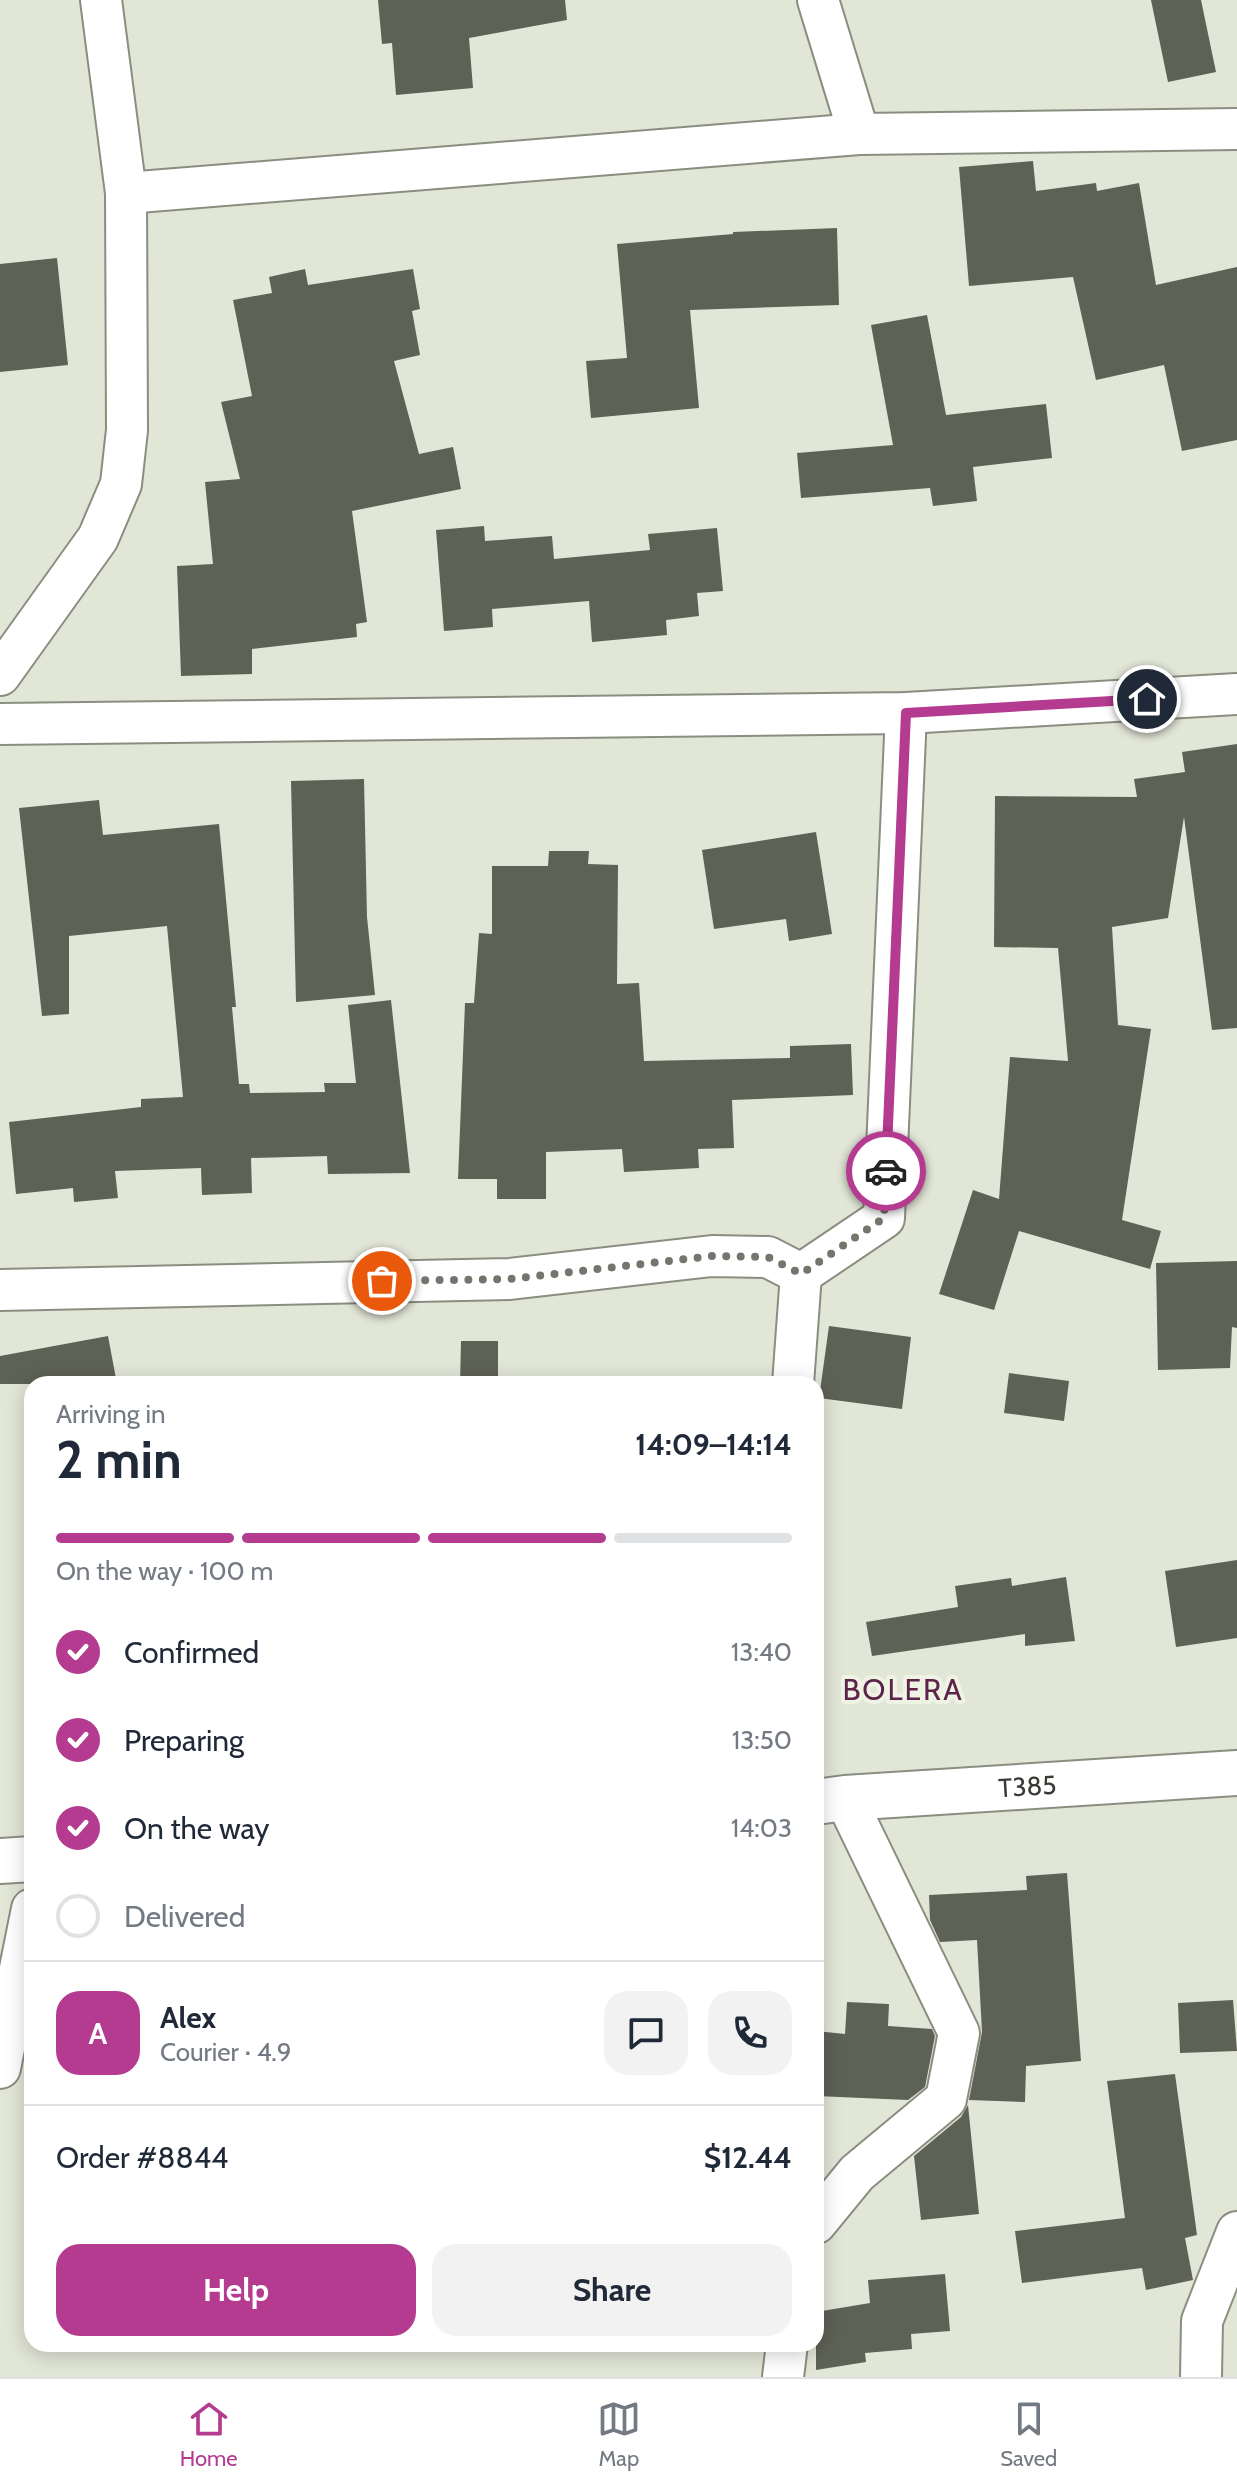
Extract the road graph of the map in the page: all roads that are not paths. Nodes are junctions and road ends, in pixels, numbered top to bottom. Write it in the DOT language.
graph roads {
  1 [pos="101,0"];
  2 [pos="818,0"];
  3 [pos="1237,129"];
  4 [pos="859,134"];
  5 [pos="126,193"];
  6 [pos="0,675"];
  7 [pos="1237,694"];
  8 [pos="906,713"];
  9 [pos="0,724"];
  10 [pos="801,1274"];
  11 [pos="0,1290"];
  12 [pos="794,1376"];
  13 [pos="1237,1773"];
  14 [pos="831,1800"];
  15 [pos="24,1860"];
  16 [pos="0,1861"];
  17 [pos="24,1949"];
  18 [pos="0,2068"];
  19 [pos="824,2213"];
  20 [pos="1237,2232"];
  21 [pos="786,2352"];
  22 [pos="783,2377"];
  23 [pos="1201,2377"];
  1 -- 5 [label="street"];
  2 -- 4 [label="street"];
  3 -- 4 [label="street"];
  4 -- 5 [label="street"];
  5 -- 6 [label="street"];
  7 -- 8 [label="street"];
  8 -- 9 [label="street"];
  8 -- 10 [label="street"];
  10 -- 11 [label="street"];
  10 -- 12 [label="street"];
  13 -- 14 [label="street, T385 / T385"];
  14 -- 19 [label="street"];
  15 -- 16 [label="street"];
  17 -- 18 [label="street"];
  20 -- 23 [label="street"];
  21 -- 22 [label="street"];
}
